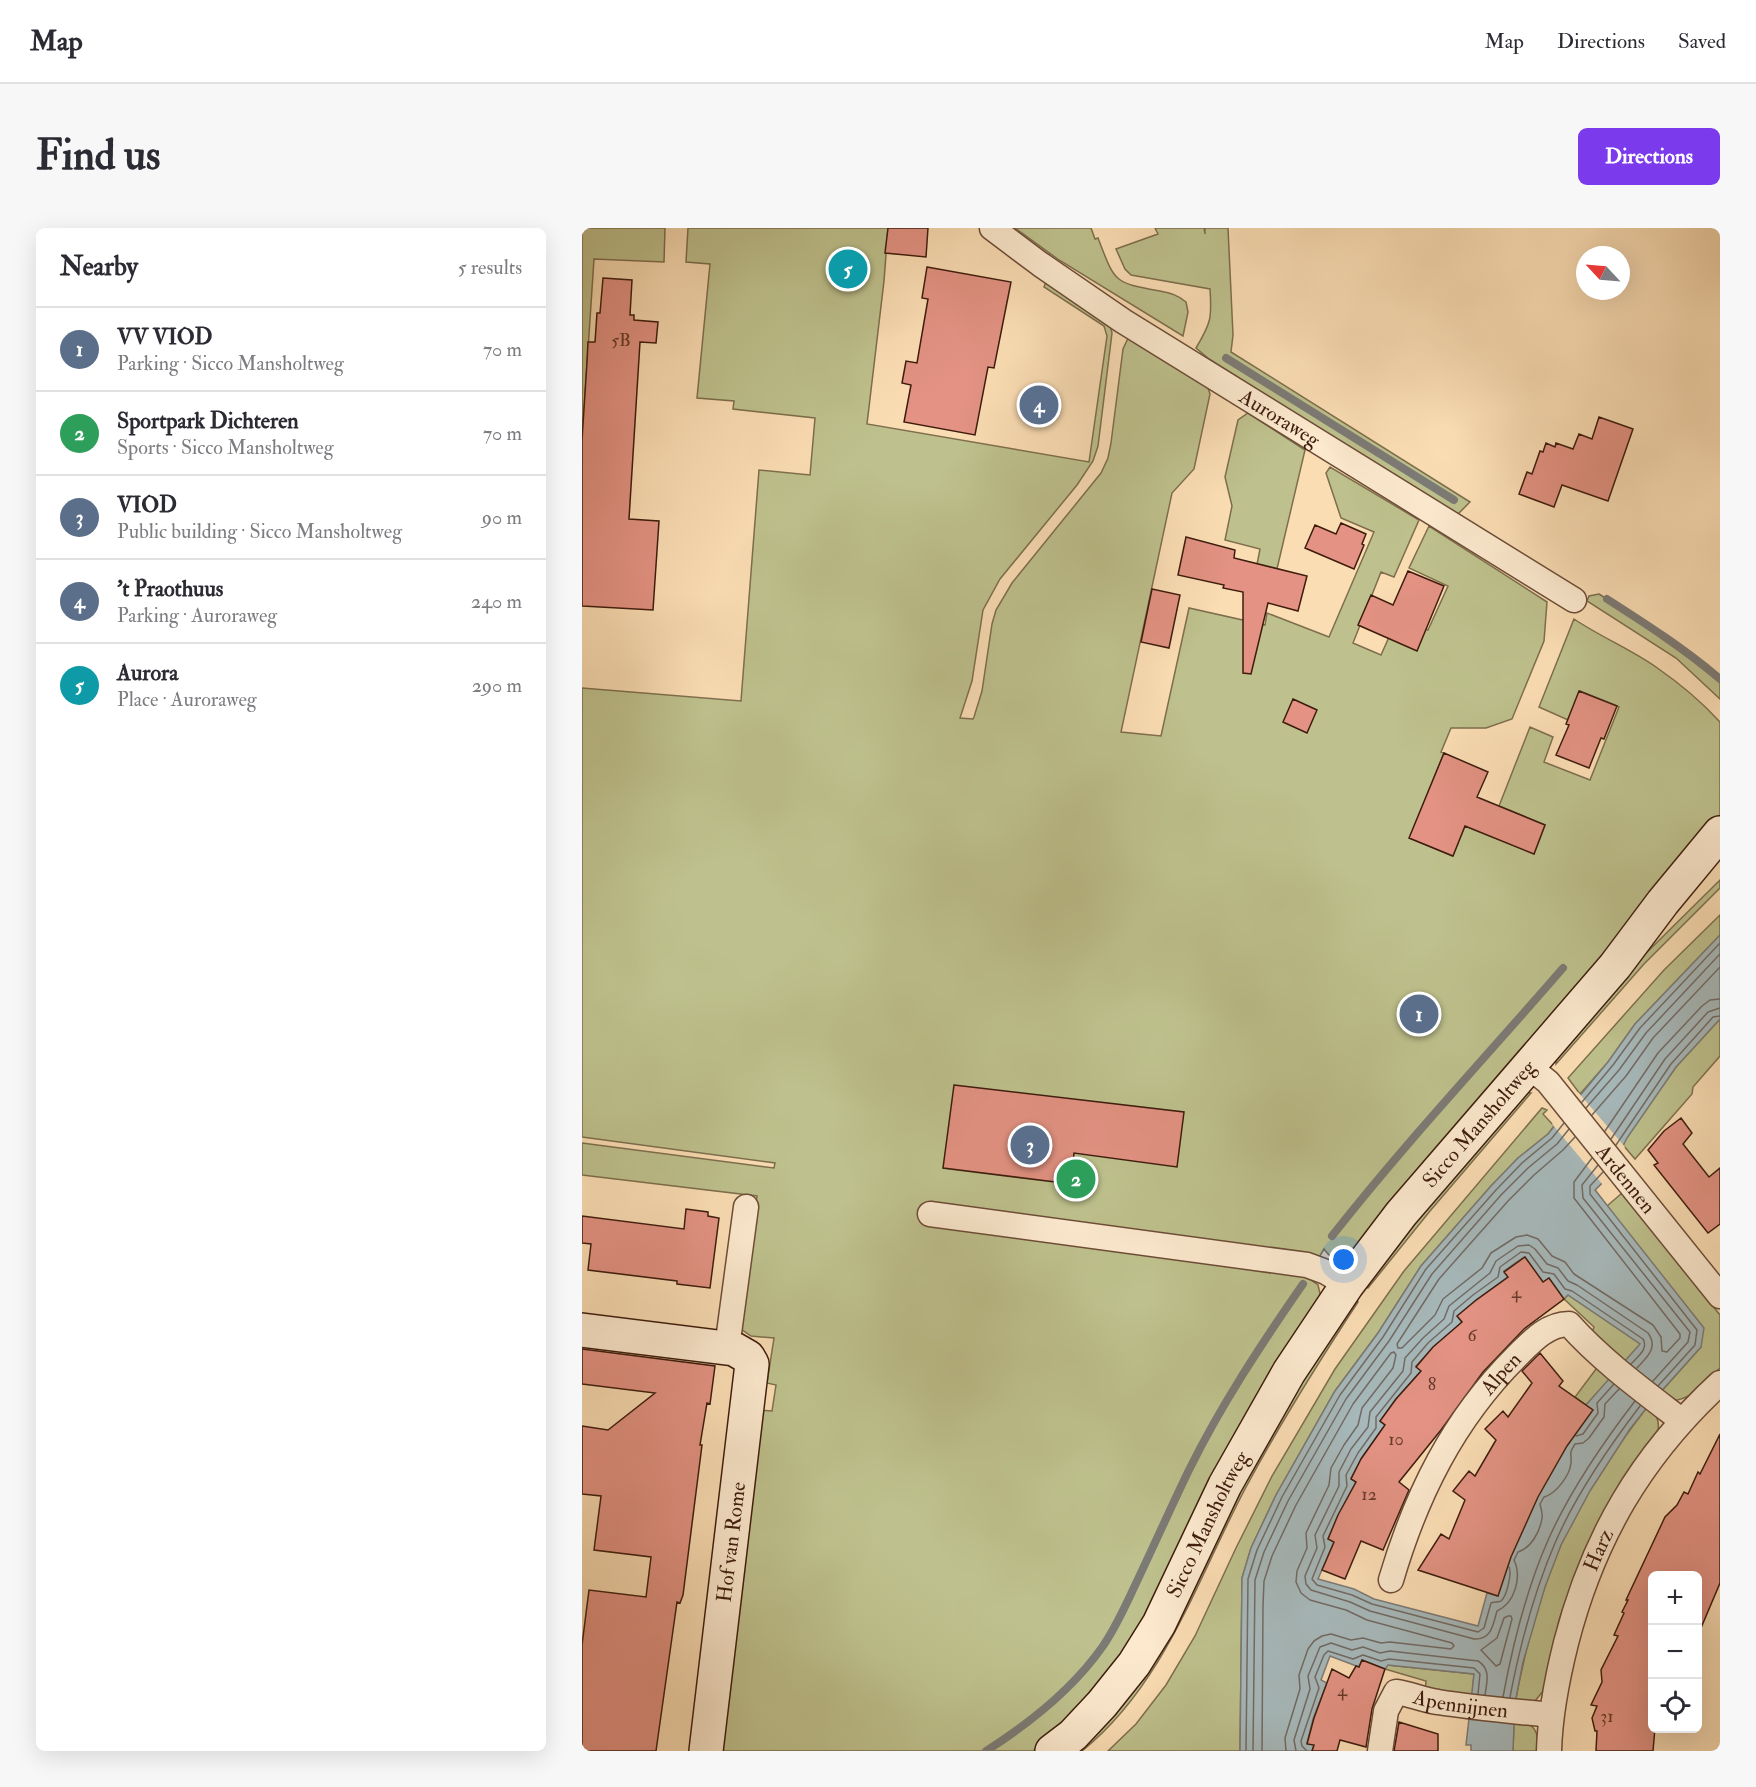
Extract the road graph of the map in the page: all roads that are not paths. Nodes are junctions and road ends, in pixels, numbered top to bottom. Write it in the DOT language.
graph roads {
  1 [pos="992,228"];
  2 [pos="1574,600"];
  3 [pos="1720,833"];
  4 [pos="1720,869"];
  5 [pos="1615,966"];
  6 [pos="1528,1066"];
  7 [pos="746,1207"];
  8 [pos="930,1214"];
  9 [pos="1347,1285"];
  10 [pos="1720,1296"];
  11 [pos="582,1330"];
  12 [pos="727,1348"];
  13 [pos="1720,1383"];
  14 [pos="1681,1420"];
  15 [pos="1391,1580"];
  16 [pos="1551,1715"];
  17 [pos="706,1751"];
  18 [pos="1052,1751"];
  19 [pos="1380,1751"];
  20 [pos="1549,1751"];
  1 -- 2 [label="street, Auroraweg"];
  3 -- 5 [label="street, Sicco Mansholtweg"];
  4 -- 5 [label="street, Sicco Mansholtweg"];
  5 -- 6 [label="street, Sicco Mansholtweg"];
  6 -- 9 [label="street, Sicco Mansholtweg"];
  6 -- 10 [label="street, Ardennen"];
  7 -- 12 [label="street"];
  8 -- 9 [label="street"];
  9 -- 18 [label="street, Sicco Mansholtweg"];
  11 -- 12 [label="street, Hof van Rome"];
  12 -- 17 [label="street, Hof van Rome"];
  13 -- 14 [label="street, Harz"];
  14 -- 15 [label="street, Alpen"];
  14 -- 16 [label="street, Harz"];
  16 -- 19 [label="street, Apennijnen"];
  16 -- 20 [label="street, Harz"];
}
